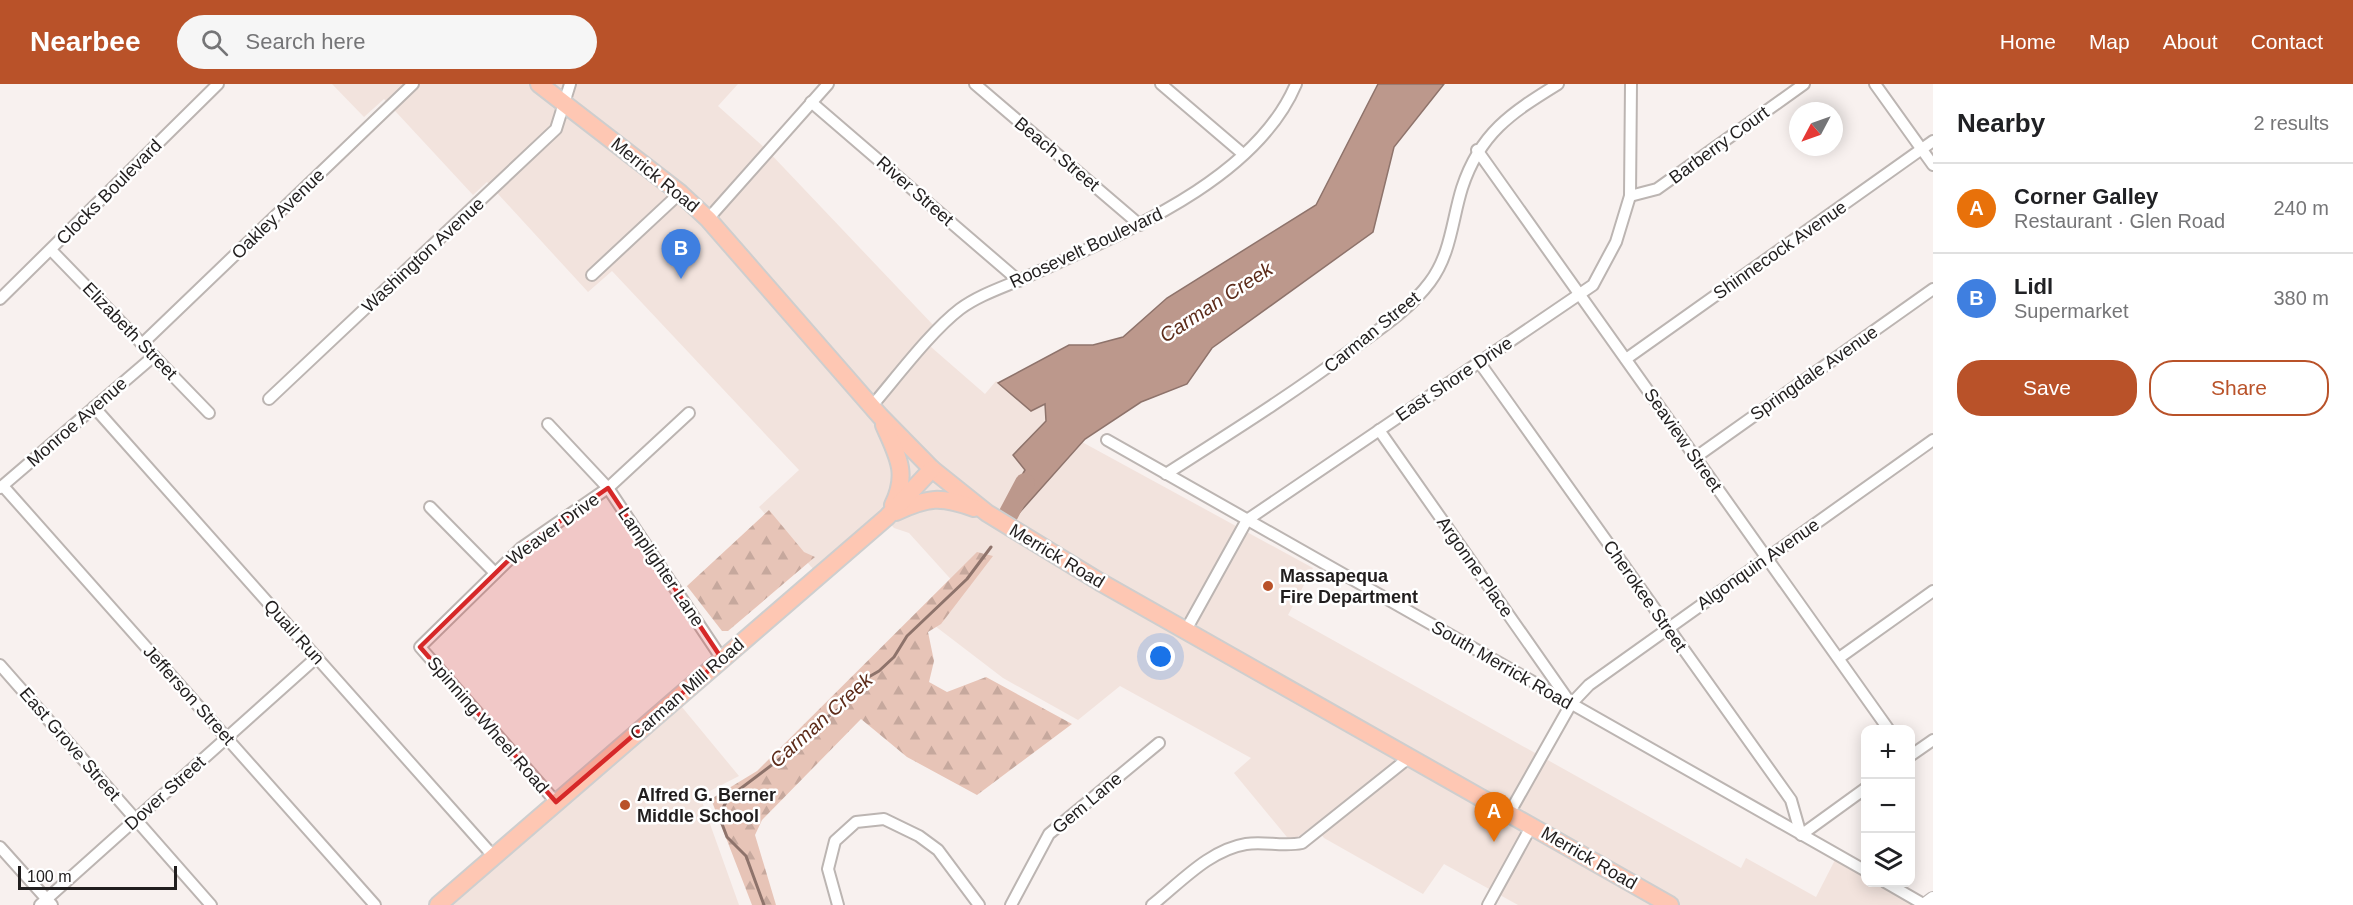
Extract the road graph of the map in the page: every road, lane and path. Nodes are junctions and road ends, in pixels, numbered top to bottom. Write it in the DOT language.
graph roads {
  1 [pos="218,84"];
  2 [pos="413,84"];
  3 [pos="539,84"];
  4 [pos="570,84"];
  5 [pos="828,84"];
  6 [pos="975,84"];
  7 [pos="1161,84"];
  8 [pos="1296,84"];
  9 [pos="1557,84"];
  10 [pos="1631,84"];
  11 [pos="1804,84"];
  12 [pos="1875,84"];
  13 [pos="811,102"];
  14 [pos="564,103"];
  15 [pos="1933,141"];
  16 [pos="1922,149"];
  17 [pos="1477,150"];
  18 [pos="1243,154"];
  19 [pos="1933,165"];
  20 [pos="680,193"];
  21 [pos="1630,196"];
  22 [pos="708,219"];
  23 [pos="1140,225"];
  24 [pos="51,249"];
  25 [pos="592,274"];
  26 [pos="1019,281"];
  27 [pos="1933,289"];
  28 [pos="1580,295"];
  29 [pos="0,299"];
  30 [pos="142,344"];
  31 [pos="153,356"];
  32 [pos="1626,359"];
  33 [pos="1479,362"];
  34 [pos="268,399"];
  35 [pos="94,407"];
  36 [pos="875,411"];
  37 [pos="689,413"];
  38 [pos="209,414"];
  39 [pos="548,424"];
  40 [pos="1379,430"];
  41 [pos="1107,440"];
  42 [pos="1933,440"];
  43 [pos="1696,457"];
  44 [pos="932,469"];
  45 [pos="1166,474"];
  46 [pos="1,487"];
  47 [pos="608,488"];
  48 [pos="430,507"];
  49 [pos="987,513"];
  50 [pos="887,517"];
  51 [pos="1247,520"];
  52 [pos="1768,558"];
  53 [pos="495,573"];
  54 [pos="1933,591"];
  55 [pos="1669,628"];
  56 [pos="1186,630"];
  57 [pos="420,647"];
  58 [pos="317,657"];
  59 [pos="1839,658"];
  60 [pos="722,659"];
  61 [pos="0,665"];
  62 [pos="1571,704"];
  63 [pos="1886,725"];
  64 [pos="226,738"];
  65 [pos="1933,740"];
  66 [pos="1159,743"];
  67 [pos="1915,753"];
  68 [pos="1411,756"];
  69 [pos="1861,792"];
  70 [pos="556,802"];
  71 [pos="1510,812"];
  72 [pos="135,819"];
  73 [pos="1532,825"];
  74 [pos="1801,835"];
  75 [pos="0,847"];
  76 [pos="494,857"];
  77 [pos="1861,869"];
  78 [pos="1894,887"];
  79 [pos="1933,899"];
  80 [pos="46,903"];
  81 [pos="211,905"];
  82 [pos="375,905"];
  83 [pos="438,905"];
  84 [pos="838,905"];
  85 [pos="979,905"];
  86 [pos="1011,905"];
  87 [pos="1152,905"];
  88 [pos="1488,905"];
  89 [pos="1670,905"];
  90 [pos="1925,905"];
  1 -- 24 [label="street, Clocks Boulevard"];
  2 -- 30 [label="street, Oakley Avenue"];
  3 -- 14 [label="main road, Merrick Road"];
  4 -- 14 [label="street, Washington Avenue"];
  5 -- 13 [label="street"];
  6 -- 23 [label="street, Beach Street"];
  7 -- 18 [label="street"];
  8 -- 18 [label="street, Roosevelt Boulevard"];
  9 -- 17 [label="street, Carman Street"];
  10 -- 21 [label="street, East Shore Drive"];
  11 -- 21 [label="street, Barberry Court"];
  12 -- 16 [label="street"];
  13 -- 22 [label="street"];
  13 -- 26 [label="street, River Street"];
  14 -- 20 [label="main road, Merrick Road"];
  14 -- 34 [label="street, Washington Avenue"];
  15 -- 16 [label="street, Shinnecock Avenue"];
  16 -- 19 [label="street"];
  16 -- 32 [label="street, Shinnecock Avenue"];
  17 -- 28 [label="street, Seaview Street"];
  17 -- 45 [label="street, Carman Street"];
  18 -- 23 [label="street, Roosevelt Boulevard"];
  20 -- 22 [label="main road, Merrick Road"];
  20 -- 25 [label="street"];
  21 -- 28 [label="street, East Shore Drive"];
  22 -- 36 [label="main road, Merrick Road"];
  23 -- 26 [label="street, Roosevelt Boulevard"];
  24 -- 29 [label="street, Clocks Boulevard"];
  24 -- 30 [label="street, Elizabeth Street"];
  26 -- 36 [label="street, Roosevelt Boulevard"];
  27 -- 43 [label="street, Springdale Avenue"];
  28 -- 32 [label="street, Seaview Street"];
  28 -- 33 [label="street, East Shore Drive"];
  30 -- 31 [label="street, Elizabeth Street"];
  31 -- 35 [label="street, Monroe Avenue"];
  31 -- 38 [label="street, Elizabeth Street"];
  32 -- 43 [label="street, Seaview Street"];
  33 -- 40 [label="street, East Shore Drive"];
  33 -- 55 [label="street, Cherokee Street"];
  35 -- 46 [label="street, Monroe Avenue"];
  35 -- 58 [label="street, Quail Run"];
  36 -- 44 [label="main road, Merrick Road"];
  36 -- 50 [label="main road"];
  37 -- 47 [label="street, Weaver Drive"];
  39 -- 47 [label="street, Lamplighter Lane"];
  40 -- 51 [label="street, East Shore Drive"];
  40 -- 62 [label="street, Argonne Place"];
  41 -- 45 [label="street, South Merrick Road"];
  42 -- 52 [label="street, Algonquin Avenue"];
  43 -- 52 [label="street, Seaview Street"];
  44 -- 49 [label="main road, Merrick Road"];
  44 -- 50 [label="main road, Carman Mill Road"];
  45 -- 51 [label="street, South Merrick Road"];
  46 -- 64 [label="street, Jefferson Street"];
  47 -- 53 [label="street, Weaver Drive"];
  47 -- 60 [label="street, Lamplighter Lane"];
  48 -- 53 [label="street"];
  49 -- 50 [label="main road"];
  49 -- 56 [label="main road, Merrick Road"];
  50 -- 60 [label="main road, Carman Mill Road"];
  51 -- 56 [label="street, East Shore Drive"];
  51 -- 62 [label="street, South Merrick Road"];
  52 -- 55 [label="street, Algonquin Avenue"];
  52 -- 59 [label="street, Seaview Street"];
  53 -- 57 [label="street, Weaver Drive"];
  54 -- 59 [label="street"];
  55 -- 62 [label="street, Algonquin Avenue"];
  55 -- 74 [label="street, Cherokee Street"];
  56 -- 68 [label="main road, Merrick Road"];
  57 -- 70 [label="street, Spinning Wheel Road"];
  58 -- 64 [label="street, Dover Street"];
  58 -- 76 [label="street, Quail Run"];
  59 -- 63 [label="street, Seaview Street"];
  60 -- 70 [label="main road, Carman Mill Road"];
  61 -- 72 [label="street, East Grove Street"];
  62 -- 71 [label="street, Algonquin Avenue"];
  62 -- 74 [label="street, South Merrick Road"];
  64 -- 72 [label="street, Dover Street"];
  64 -- 82 [label="street, Jefferson Street"];
  65 -- 67 [label="street"];
  66 -- 86 [label="street, Gem Lane"];
  68 -- 71 [label="main road, Merrick Road"];
  68 -- 87 [label="street"];
  69 -- 74 [label="street"];
  70 -- 76 [label="main road, Carman Mill Road"];
  71 -- 73 [label="main road, Merrick Road"];
  72 -- 80 [label="street, Dover Street"];
  72 -- 81 [label="street, East Grove Street"];
  73 -- 88 [label="street"];
  73 -- 89 [label="main road, Merrick Road"];
  74 -- 77 [label="street, South Merrick Road"];
  75 -- 80 [label="street"];
  76 -- 83 [label="main road, Carman Mill Road"];
  78 -- 90 [label="street"];
  79 -- 90 [label="street"];
  84 -- 85 [label="street"];
}
